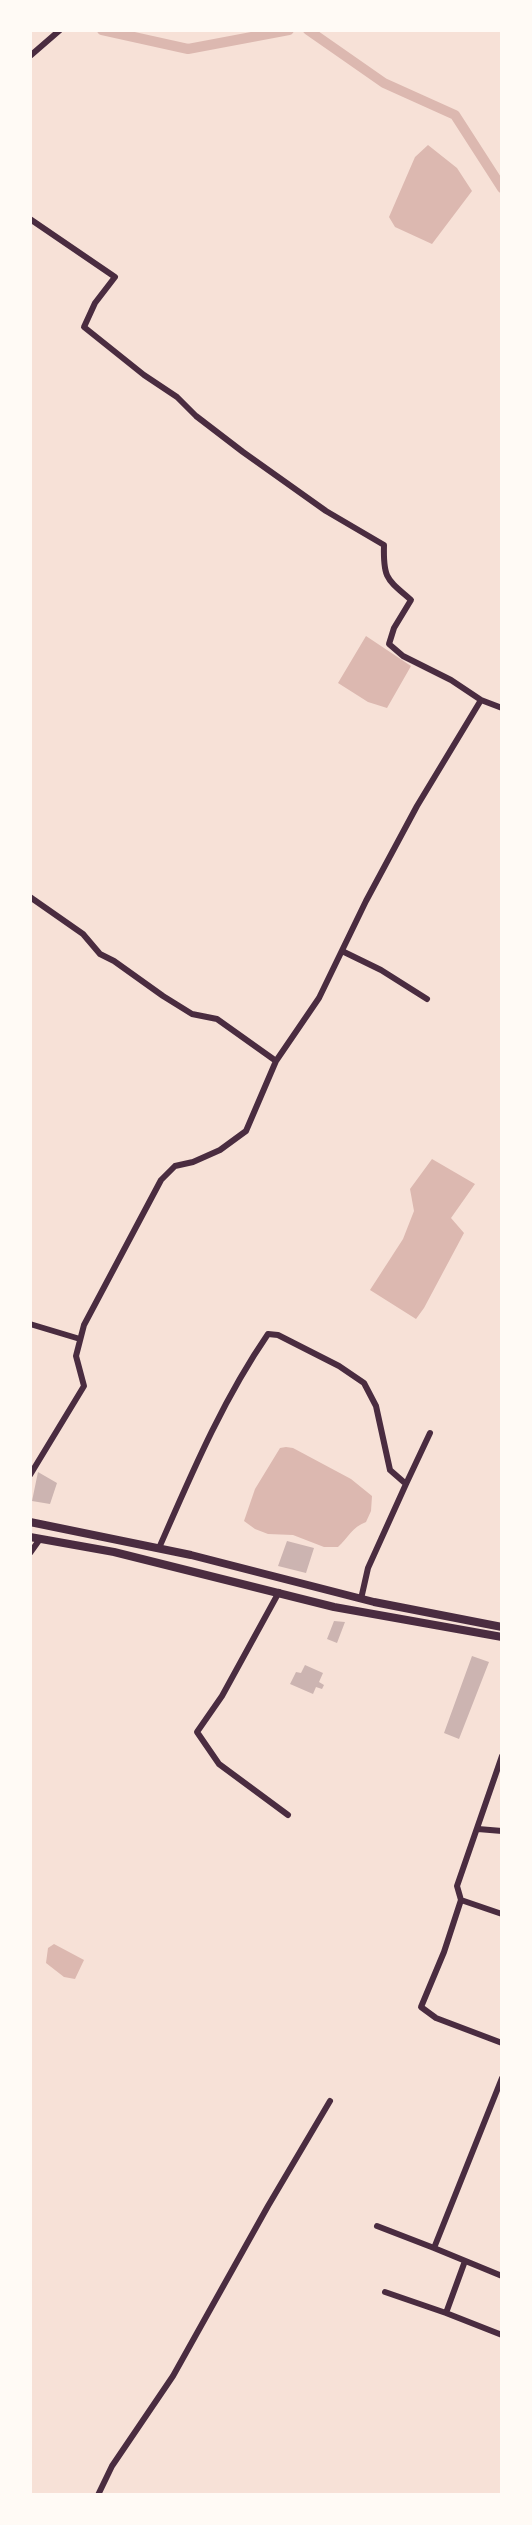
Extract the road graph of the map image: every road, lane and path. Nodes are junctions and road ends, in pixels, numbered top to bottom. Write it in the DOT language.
graph roads {
  1 [pos="60,30"];
  2 [pos="30,56"];
  3 [pos="30,219"];
  4 [pos="481,700"];
  5 [pos="502,708"];
  6 [pos="30,897"];
  7 [pos="342,951"];
  8 [pos="427,999"];
  9 [pos="276,1061"];
  10 [pos="30,1324"];
  11 [pos="80,1339"];
  12 [pos="430,1433"];
  13 [pos="30,1475"];
  14 [pos="406,1484"];
  15 [pos="30,1522"];
  16 [pos="30,1537"];
  17 [pos="40,1539"];
  18 [pos="159,1548"];
  19 [pos="30,1553"];
  20 [pos="279,1592"];
  21 [pos="361,1599"];
  22 [pos="502,1627"];
  23 [pos="502,1637"];
  24 [pos="502,1756"];
  25 [pos="288,1815"];
  26 [pos="478,1829"];
  27 [pos="502,1831"];
  28 [pos="461,1900"];
  29 [pos="502,1914"];
  30 [pos="502,2043"];
  31 [pos="502,2078"];
  32 [pos="330,2101"];
  33 [pos="377,2226"];
  34 [pos="434,2248"];
  35 [pos="465,2261"];
  36 [pos="502,2276"];
  37 [pos="385,2292"];
  38 [pos="446,2313"];
  39 [pos="502,2335"];
  40 [pos="98,2495"];
  1 -- 2 [label="street"];
  3 -- 4 [label="street"];
  4 -- 5 [label="street"];
  4 -- 7 [label="street"];
  6 -- 9 [label="street"];
  7 -- 8 [label="street"];
  7 -- 9 [label="street"];
  9 -- 11 [label="street"];
  10 -- 11 [label="street"];
  11 -- 13 [label="street"];
  12 -- 14 [label="street"];
  14 -- 18 [label="street"];
  14 -- 21 [label="street"];
  15 -- 18 [label="main road"];
  16 -- 17 [label="main road"];
  17 -- 19 [label="street"];
  17 -- 20 [label="main road"];
  18 -- 21 [label="main road"];
  20 -- 23 [label="main road"];
  20 -- 25 [label="street"];
  21 -- 22 [label="main road"];
  24 -- 26 [label="street"];
  26 -- 27 [label="street"];
  26 -- 28 [label="street"];
  28 -- 29 [label="street"];
  28 -- 30 [label="street"];
  31 -- 34 [label="street"];
  32 -- 40 [label="street"];
  33 -- 34 [label="street"];
  34 -- 35 [label="street"];
  35 -- 36 [label="street"];
  35 -- 38 [label="street"];
  37 -- 38 [label="street"];
  38 -- 39 [label="street"];
}
